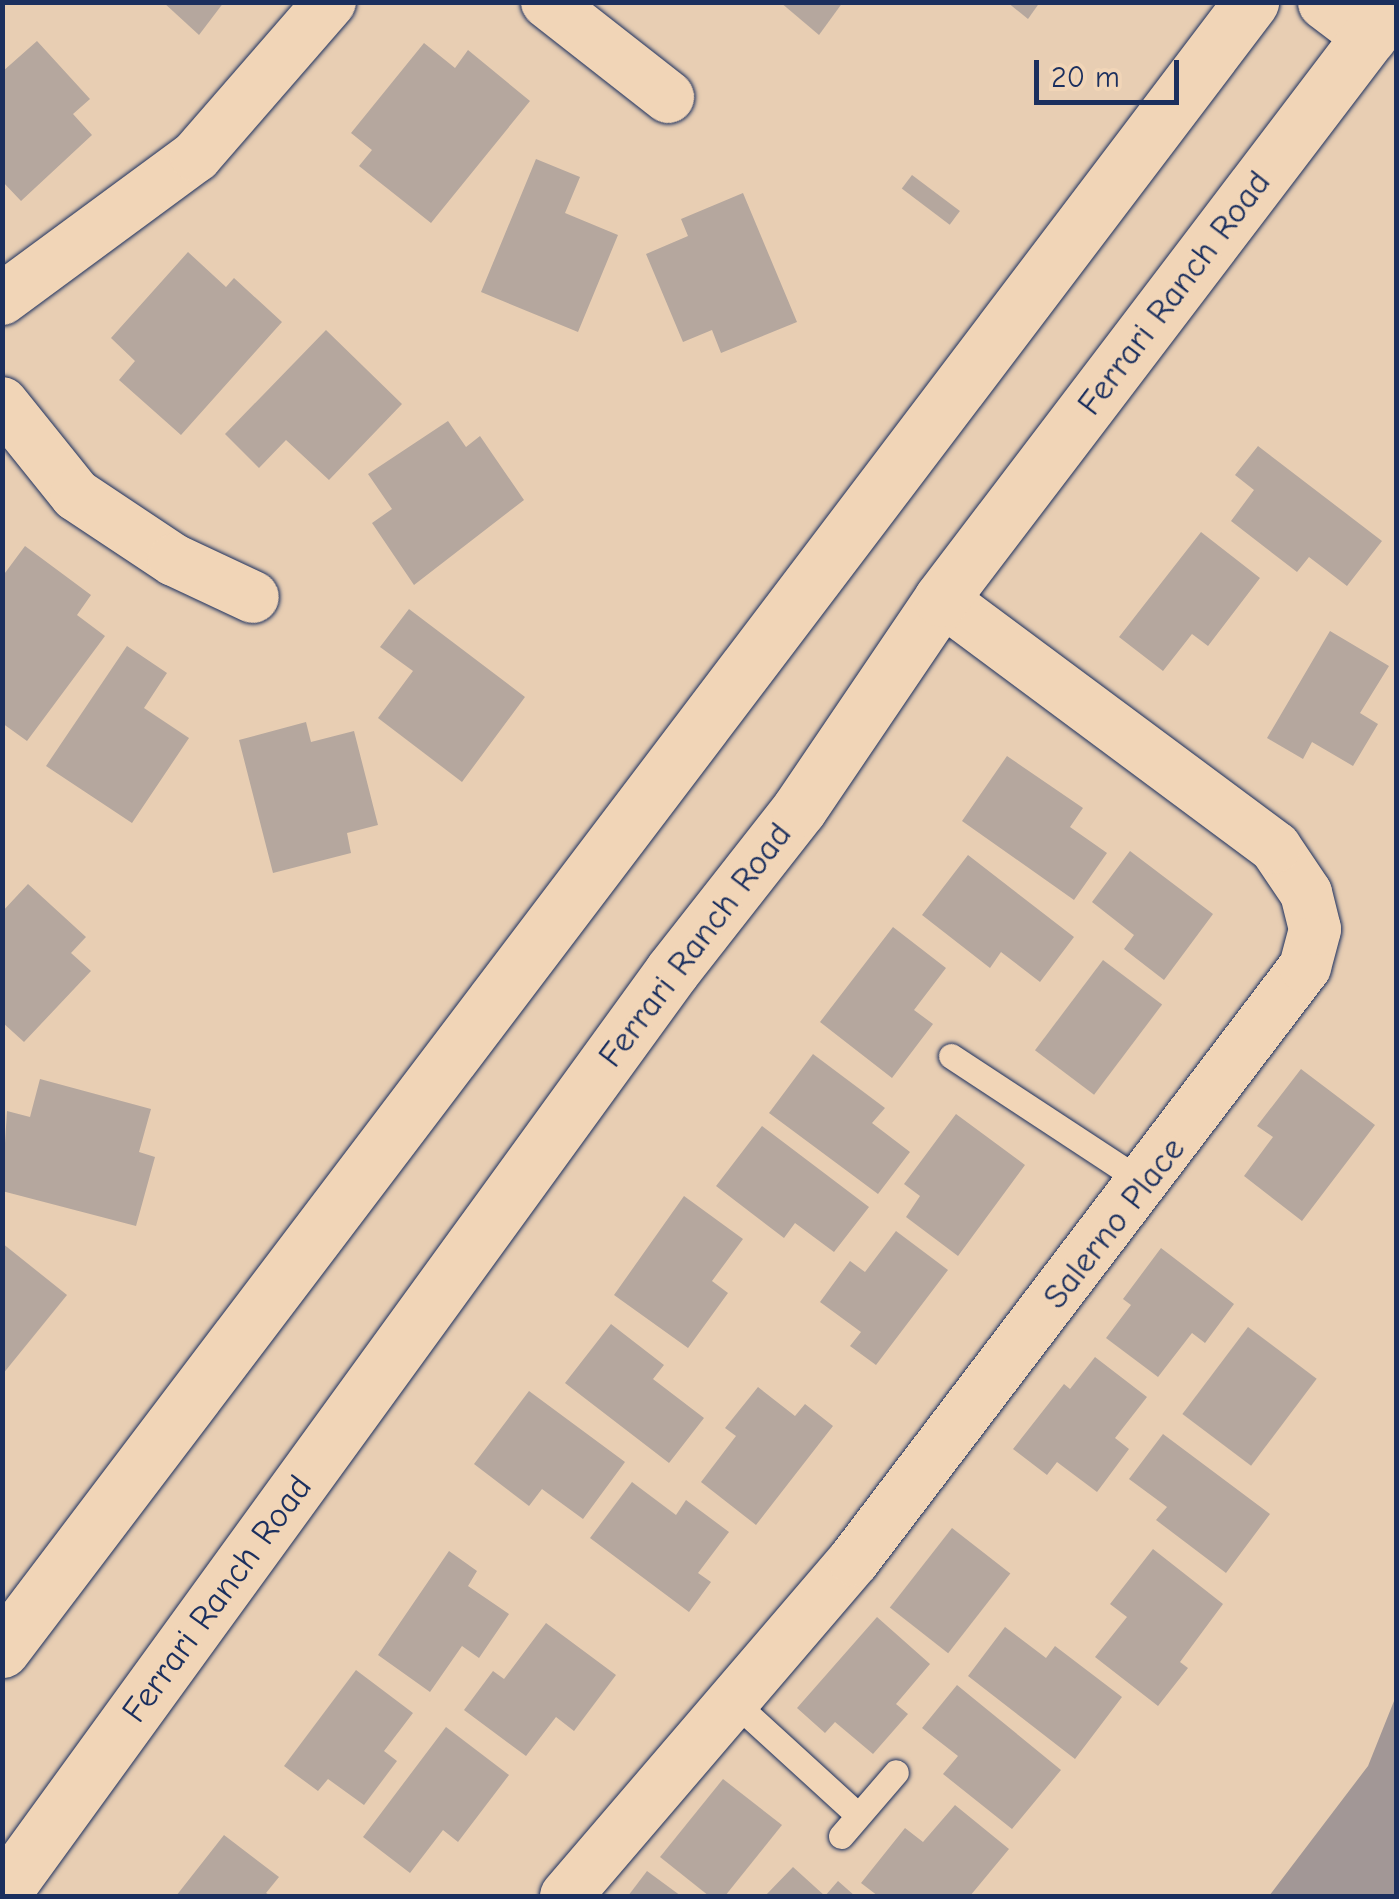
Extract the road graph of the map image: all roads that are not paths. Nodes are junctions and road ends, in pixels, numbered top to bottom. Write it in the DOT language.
graph roads {
  1 [pos="330,2"];
  2 [pos="546,2"];
  3 [pos="1251,2"];
  4 [pos="1325,2"];
  5 [pos="1382,19"];
  6 [pos="668,97"];
  7 [pos="2,299"];
  8 [pos="2,403"];
  9 [pos="253,596"];
  10 [pos="941,598"];
  11 [pos="950,1056"];
  12 [pos="1144,1183"];
  13 [pos="2,1650"];
  14 [pos="732,1700"];
  15 [pos="896,1772"];
  16 [pos="858,1815"];
  17 [pos="841,1836"];
  18 [pos="2,1894"];
  19 [pos="566,1896"];
  1 -- 7 [label="street"];
  2 -- 6 [label="street"];
  3 -- 13 [label="street"];
  4 -- 5 [label="street"];
  5 -- 10 [label="street, Ferrari Ranch Road"];
  8 -- 9 [label="street"];
  10 -- 12 [label="street, Salerno Place"];
  10 -- 18 [label="street, Ferrari Ranch Road"];
  11 -- 12 [label="lane"];
  12 -- 14 [label="street, Salerno Place"];
  14 -- 16 [label="lane"];
  14 -- 19 [label="street, Salerno Place"];
  15 -- 16 [label="lane"];
  16 -- 17 [label="lane"];
}
